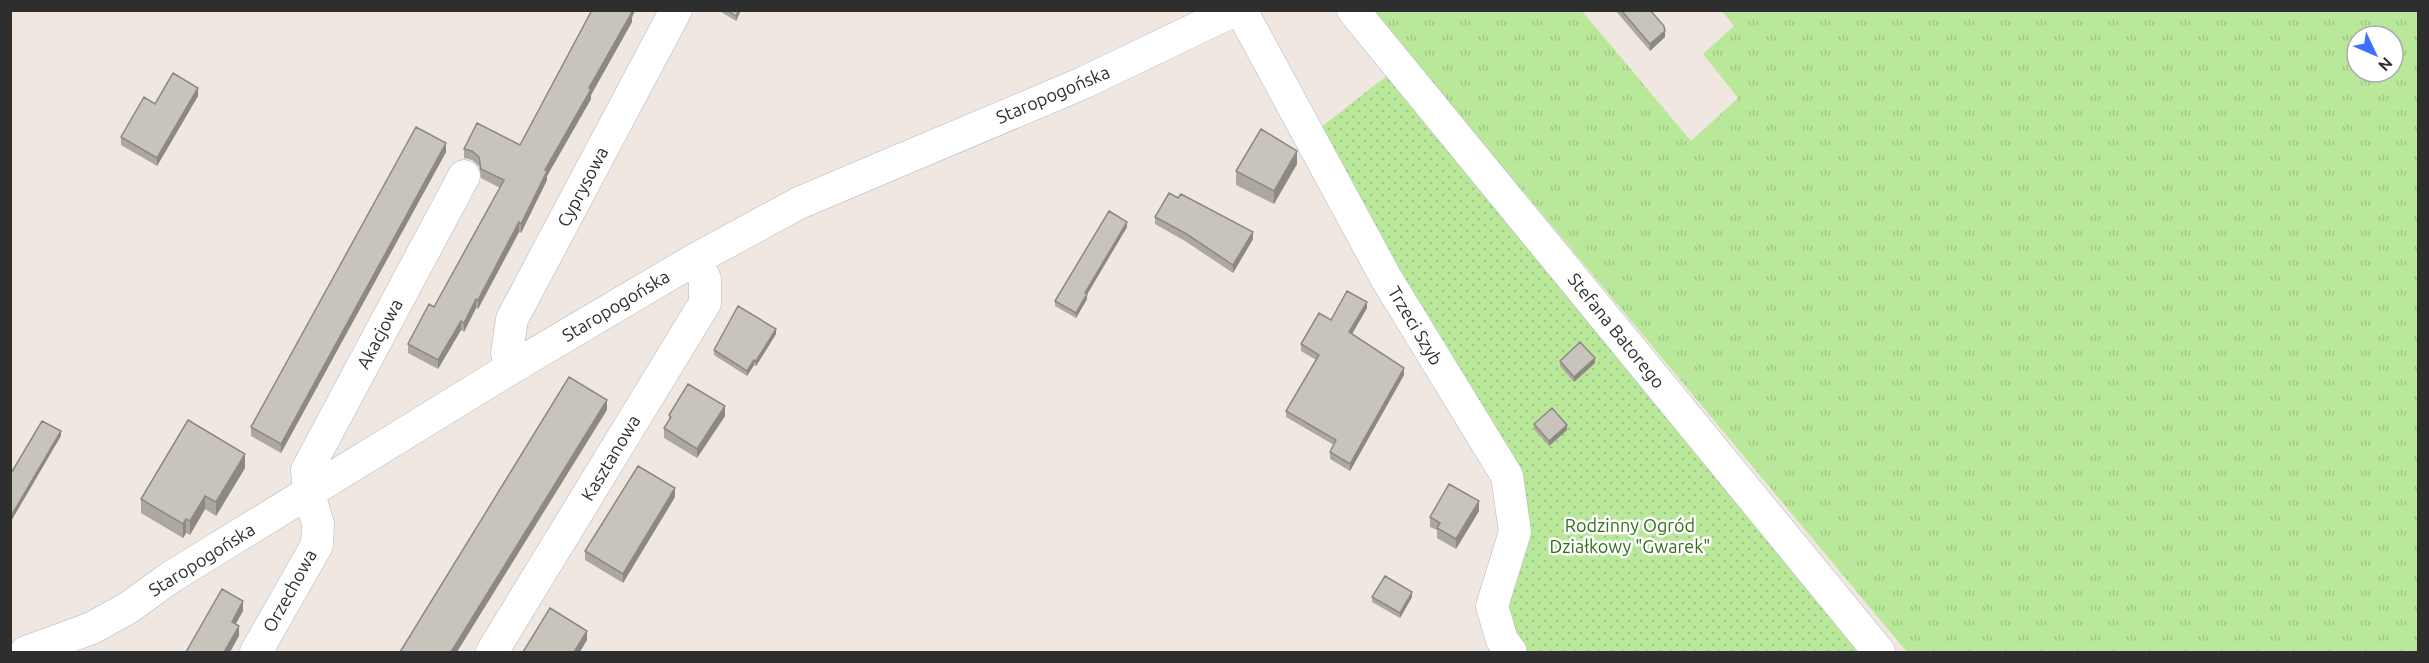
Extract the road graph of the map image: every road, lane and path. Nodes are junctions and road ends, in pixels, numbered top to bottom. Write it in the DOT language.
graph roads {
  1 [pos="676,10"];
  2 [pos="1235,10"];
  3 [pos="1241,10"];
  4 [pos="1353,10"];
  5 [pos="464,176"];
  6 [pos="694,260"];
  7 [pos="511,368"];
  8 [pos="309,494"];
  9 [pos="26,652"];
  10 [pos="256,652"];
  11 [pos="492,652"];
  12 [pos="1511,652"];
  13 [pos="1879,652"];
  1 -- 7 [label="street, Cyprysowa"];
  2 -- 6 [label="street, Staropogońska"];
  3 -- 12 [label="street, Trzeci Szyb"];
  4 -- 13 [label="street, Stefana Batorego"];
  5 -- 8 [label="street, Akacjowa"];
  6 -- 7 [label="street, Staropogońska"];
  6 -- 11 [label="street, Kasztanowa"];
  7 -- 8 [label="street, Staropogońska"];
  8 -- 9 [label="street, Staropogońska"];
  8 -- 10 [label="street, Orzechowa"];
}
